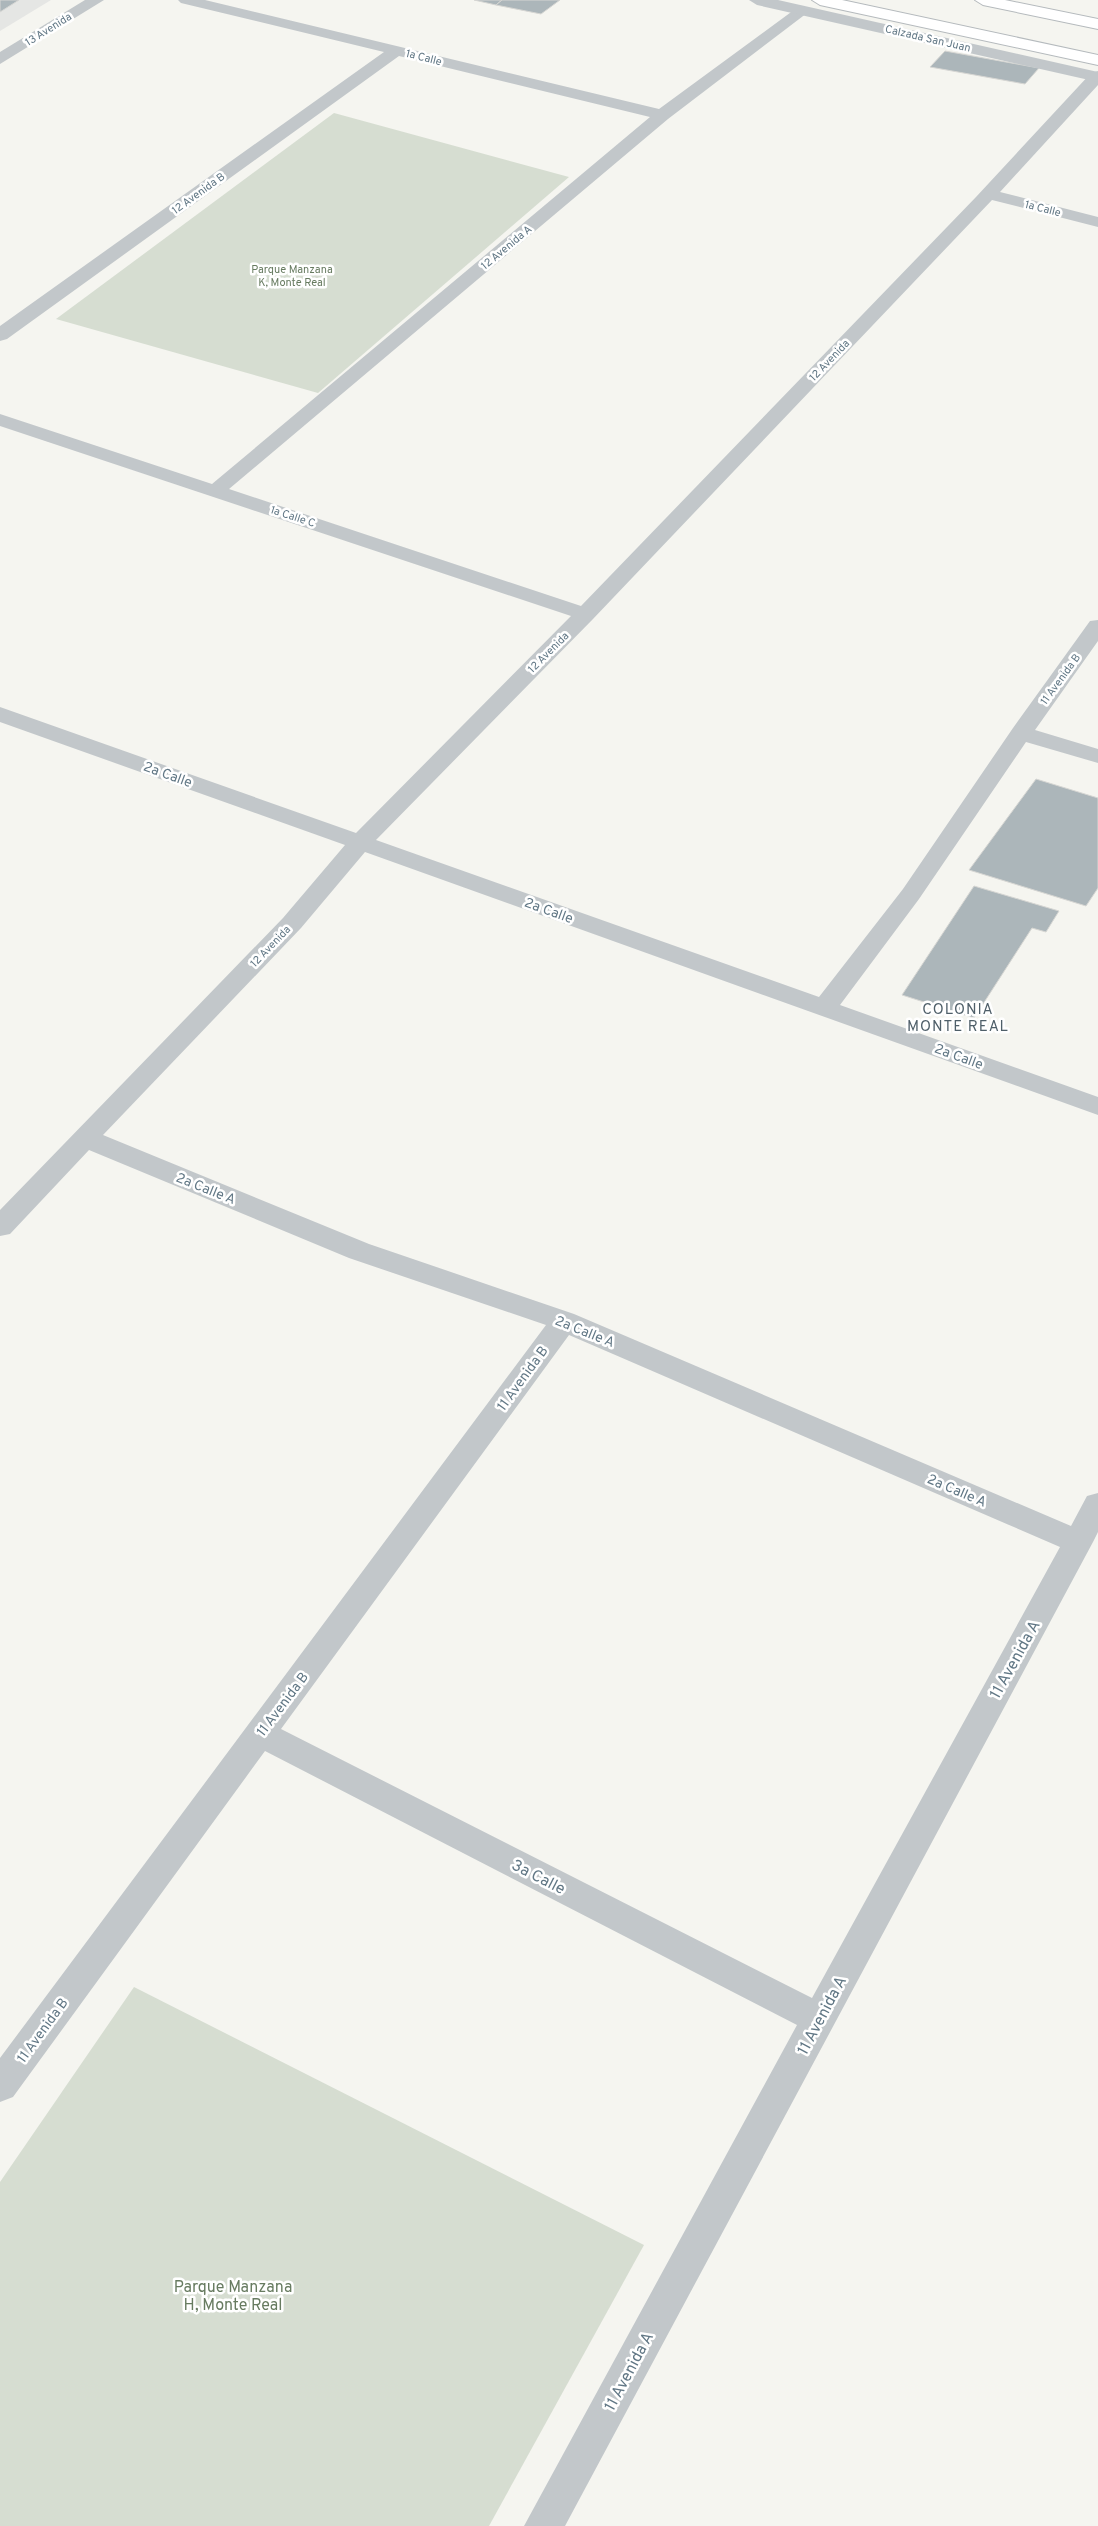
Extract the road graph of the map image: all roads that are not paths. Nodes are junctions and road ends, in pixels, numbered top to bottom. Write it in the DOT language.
graph roads {
  1 [pos="96,0"];
  2 [pos="186,0"];
  3 [pos="757,0"];
  4 [pos="820,0"];
  5 [pos="983,0"];
  6 [pos="1018,3"];
  7 [pos="803,10"];
  8 [pos="1098,24"];
  9 [pos="396,50"];
  10 [pos="0,59"];
  11 [pos="1098,71"];
  12 [pos="662,115"];
  13 [pos="988,194"];
  14 [pos="1098,222"];
  15 [pos="0,335"];
  16 [pos="0,420"];
  17 [pos="215,491"];
  18 [pos="585,614"];
  19 [pos="1098,626"];
  20 [pos="0,714"];
  21 [pos="1021,733"];
  22 [pos="1098,756"];
  23 [pos="360,842"];
  24 [pos="824,1008"];
  25 [pos="1098,1106"];
  26 [pos="85,1138"];
  27 [pos="0,1227"];
  28 [pos="564,1322"];
  29 [pos="1098,1504"];
  30 [pos="1078,1542"];
  31 [pos="260,1734"];
  32 [pos="818,2019"];
  33 [pos="0,2086"];
  34 [pos="544,2526"];
  1 -- 10 [label="street, 13 Avenida"];
  2 -- 9 [label="street, 1a Calle"];
  3 -- 7 [label="street, Calzada San Juan"];
  4 -- 11 [label="main road, Calzada San Juan"];
  5 -- 6 [label="main road"];
  6 -- 8 [label="main road"];
  7 -- 11 [label="street, Calzada San Juan"];
  7 -- 12 [label="street, 12 Avenida A"];
  9 -- 12 [label="street, 1a Calle"];
  9 -- 15 [label="street, 12 Avenida B"];
  11 -- 13 [label="street, 12 Avenida"];
  12 -- 17 [label="street, 12 Avenida A"];
  13 -- 14 [label="street, 1a Calle"];
  13 -- 18 [label="street, 12 Avenida"];
  16 -- 17 [label="street, 1a Calle C"];
  17 -- 18 [label="street, 1a Calle C"];
  18 -- 23 [label="street, 12 Avenida"];
  19 -- 21 [label="street, 11 Avenida B"];
  20 -- 23 [label="street, 2a Calle"];
  21 -- 22 [label="street"];
  21 -- 24 [label="street, 11 Avenida B"];
  23 -- 24 [label="street, 2a Calle"];
  23 -- 26 [label="street, 12 Avenida"];
  24 -- 25 [label="street, 2a Calle"];
  26 -- 27 [label="street, 12 Avenida"];
  26 -- 28 [label="street, 2a Calle A"];
  28 -- 30 [label="street, 2a Calle A"];
  28 -- 31 [label="street, 11 Avenida B"];
  29 -- 30 [label="street, 11 Avenida A"];
  30 -- 32 [label="street, 11 Avenida A"];
  31 -- 32 [label="street, 3a Calle"];
  31 -- 33 [label="street, 11 Avenida B"];
  32 -- 34 [label="street, 11 Avenida A"];
}
